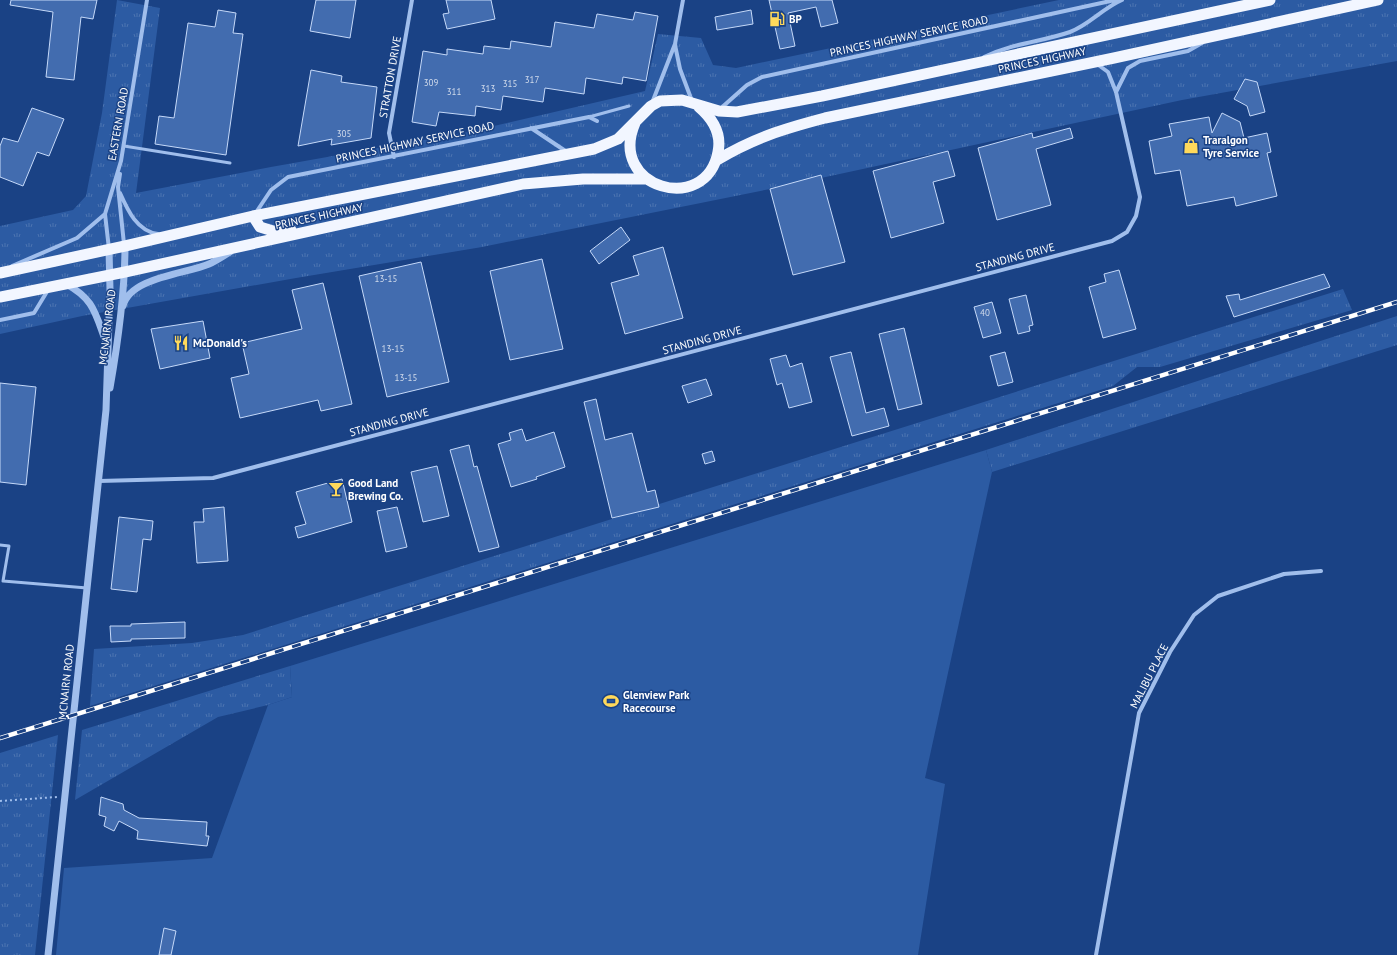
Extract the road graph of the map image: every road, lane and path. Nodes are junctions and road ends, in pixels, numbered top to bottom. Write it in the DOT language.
graph roads {
  1 [pos="147,0"];
  2 [pos="412,0"];
  3 [pos="683,0"];
  4 [pos="1115,0"];
  5 [pos="1122,0"];
  6 [pos="1270,0"];
  7 [pos="1378,0"];
  8 [pos="1215,36"];
  9 [pos="675,44"];
  10 [pos="1095,62"];
  11 [pos="966,65"];
  12 [pos="1116,92"];
  13 [pos="695,104"];
  14 [pos="629,106"];
  15 [pos="651,106"];
  16 [pos="719,111"];
  17 [pos="589,117"];
  18 [pos="636,120"];
  19 [pos="597,121"];
  20 [pos="530,128"];
  21 [pos="124,146"];
  22 [pos="570,154"];
  23 [pos="394,156"];
  24 [pos="717,160"];
  25 [pos="121,161"];
  26 [pos="230,163"];
  27 [pos="647,179"];
  28 [pos="118,187"];
  29 [pos="105,214"];
  30 [pos="253,216"];
  31 [pos="318,229"];
  32 [pos="168,236"];
  33 [pos="124,246"];
  34 [pos="238,247"];
  35 [pos="109,249"];
  36 [pos="0,272"];
  37 [pos="125,272"];
  38 [pos="110,275"];
  39 [pos="64,283"];
  40 [pos="50,286"];
  41 [pos="0,297"];
  42 [pos="120,318"];
  43 [pos="0,320"];
  44 [pos="107,344"];
  45 [pos="106,410"];
  46 [pos="99,481"];
  47 [pos="0,545"];
  48 [pos="1320,571"];
  49 [pos="88,588"];
  50 [pos="65,797"];
  51 [pos="0,801"];
  52 [pos="48,955"];
  53 [pos="1096,955"];
  1 -- 21 [label="street, EASTERN ROAD"];
  2 -- 23 [label="street, STRATTON DRIVE"];
  3 -- 9 [label="street"];
  4 -- 16 [label="street, PRINCES HIGHWAY SERVICE ROAD"];
  5 -- 11 [label="street"];
  6 -- 11 [label="highway, PRINCES HIGHWAY"];
  7 -- 8 [label="highway, PRINCES HIGHWAY"];
  8 -- 10 [label="highway, PRINCES HIGHWAY"];
  8 -- 12 [label="street"];
  9 -- 13 [label="street"];
  9 -- 15 [label="street"];
  10 -- 12 [label="street, STANDING DRIVE"];
  10 -- 24 [label="highway, PRINCES HIGHWAY"];
  11 -- 16 [label="highway, PRINCES HIGHWAY"];
  12 -- 46 [label="street, STANDING DRIVE"];
  13 -- 15 [label="highway, PRINCES HIGHWAY"];
  13 -- 16 [label="highway, PRINCES HIGHWAY"];
  13 -- 24 [label="highway, PRINCES HIGHWAY"];
  14 -- 17 [label="lane"];
  15 -- 18 [label="highway, PRINCES HIGHWAY"];
  17 -- 19 [label="street"];
  17 -- 20 [label="street, PRINCES HIGHWAY SERVICE ROAD"];
  18 -- 22 [label="highway, PRINCES HIGHWAY"];
  18 -- 27 [label="highway, PRINCES HIGHWAY"];
  20 -- 22 [label="street"];
  20 -- 23 [label="street, PRINCES HIGHWAY SERVICE ROAD"];
  21 -- 25 [label="street, EASTERN ROAD"];
  21 -- 26 [label="lane"];
  22 -- 30 [label="highway, PRINCES HIGHWAY"];
  23 -- 30 [label="street, PRINCES HIGHWAY SERVICE ROAD"];
  24 -- 27 [label="highway, PRINCES HIGHWAY"];
  25 -- 28 [label="street"];
  25 -- 29 [label="street, EASTERN ROAD"];
  27 -- 31 [label="highway, PRINCES HIGHWAY"];
  28 -- 32 [label="street"];
  28 -- 33 [label="street"];
  29 -- 35 [label="street, EASTERN ROAD"];
  29 -- 36 [label="street"];
  30 -- 31 [label="highway"];
  30 -- 32 [label="highway, PRINCES HIGHWAY"];
  31 -- 34 [label="highway, PRINCES HIGHWAY"];
  32 -- 33 [label="highway, PRINCES HIGHWAY"];
  33 -- 35 [label="highway, PRINCES HIGHWAY"];
  33 -- 37 [label="street, MCNAIRN ROAD"];
  34 -- 37 [label="highway, PRINCES HIGHWAY"];
  34 -- 42 [label="street"];
  35 -- 36 [label="highway, PRINCES HIGHWAY"];
  35 -- 38 [label="street, MCNAIRN ROAD"];
  37 -- 38 [label="highway, PRINCES HIGHWAY"];
  37 -- 42 [label="street, MCNAIRN ROAD"];
  38 -- 39 [label="highway, PRINCES HIGHWAY"];
  38 -- 44 [label="street, MCNAIRN ROAD"];
  39 -- 40 [label="highway, PRINCES HIGHWAY"];
  39 -- 44 [label="street"];
  40 -- 41 [label="highway, PRINCES HIGHWAY"];
  40 -- 43 [label="street"];
  42 -- 45 [label="street, MCNAIRN ROAD"];
  44 -- 45 [label="street, MCNAIRN ROAD"];
  45 -- 46 [label="street, MCNAIRN ROAD"];
  46 -- 49 [label="street, MCNAIRN ROAD"];
  47 -- 49 [label="lane"];
  48 -- 53 [label="street, MALIBU PLACE"];
  49 -- 50 [label="street, MCNAIRN ROAD"];
  50 -- 51 [label="path"];
  50 -- 52 [label="street, MCNAIRN ROAD"];
}
